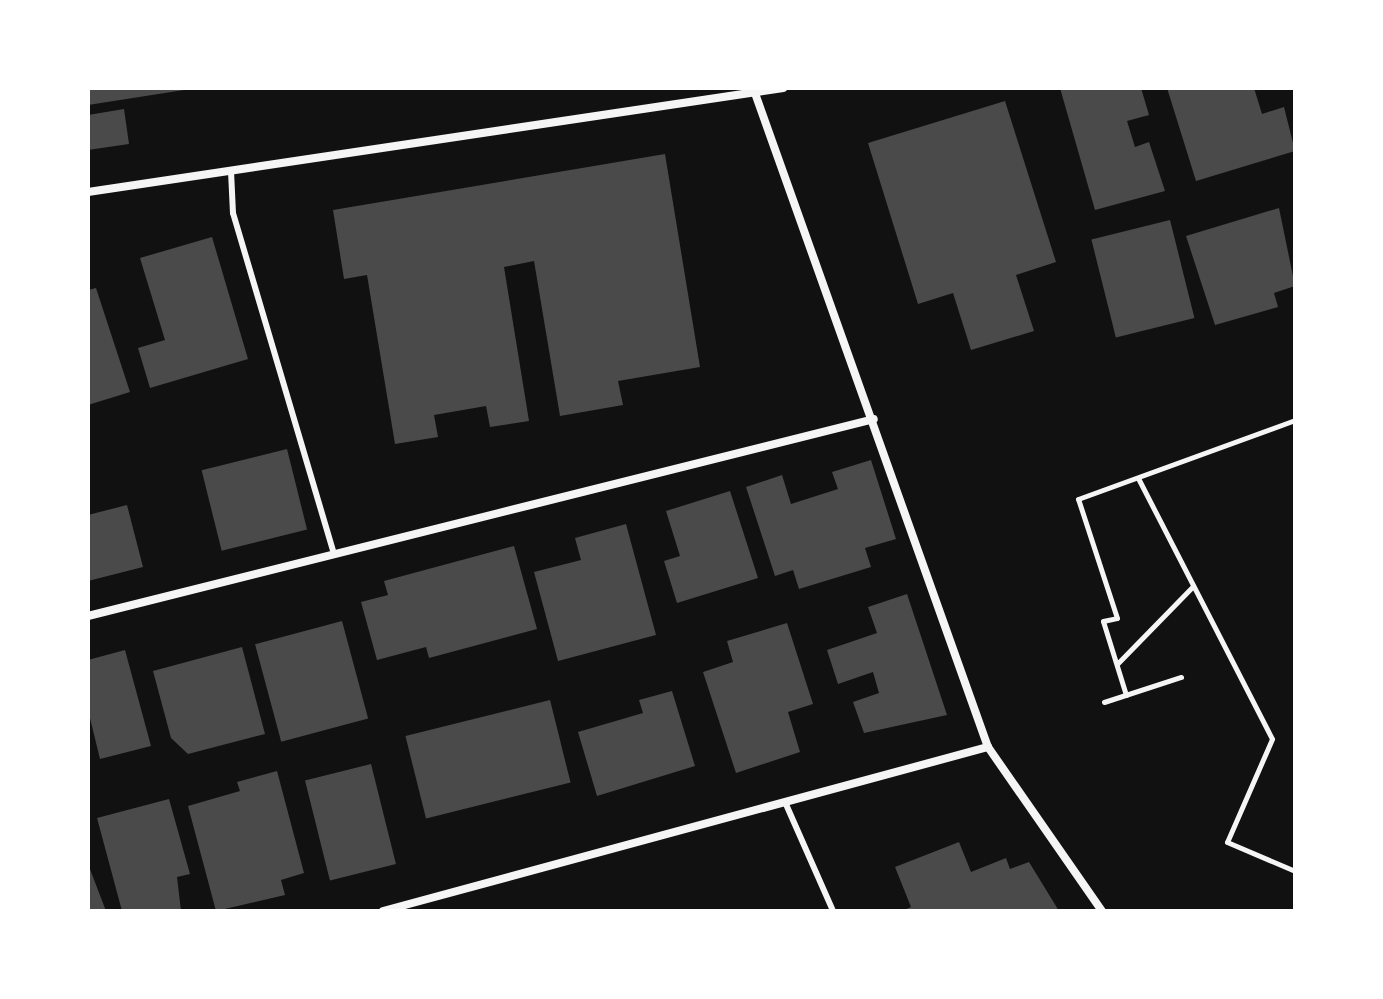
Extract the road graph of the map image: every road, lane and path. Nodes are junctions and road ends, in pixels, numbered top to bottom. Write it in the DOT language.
graph roads {
  1 [pos="783,88"];
  2 [pos="756,96"];
  3 [pos="231,171"];
  4 [pos="88,192"];
  5 [pos="874,419"];
  6 [pos="1295,420"];
  7 [pos="1138,478"];
  8 [pos="333,551"];
  9 [pos="1193,586"];
  10 [pos="88,616"];
  11 [pos="1117,664"];
  12 [pos="1181,677"];
  13 [pos="1126,695"];
  14 [pos="1104,702"];
  15 [pos="988,747"];
  16 [pos="785,802"];
  17 [pos="1295,871"];
  18 [pos="383,911"];
  19 [pos="833,911"];
  20 [pos="1102,911"];
  1 -- 2 [label="street"];
  2 -- 3 [label="street"];
  2 -- 5 [label="street"];
  3 -- 4 [label="street"];
  3 -- 8 [label="lane"];
  5 -- 8 [label="street"];
  5 -- 15 [label="street"];
  6 -- 7 [label="path"];
  7 -- 9 [label="path"];
  7 -- 11 [label="path"];
  8 -- 10 [label="street"];
  9 -- 11 [label="path"];
  9 -- 17 [label="path"];
  11 -- 13 [label="path"];
  12 -- 13 [label="path"];
  13 -- 14 [label="path"];
  15 -- 16 [label="street"];
  15 -- 20 [label="street"];
  16 -- 18 [label="street"];
  16 -- 19 [label="lane"];
}
